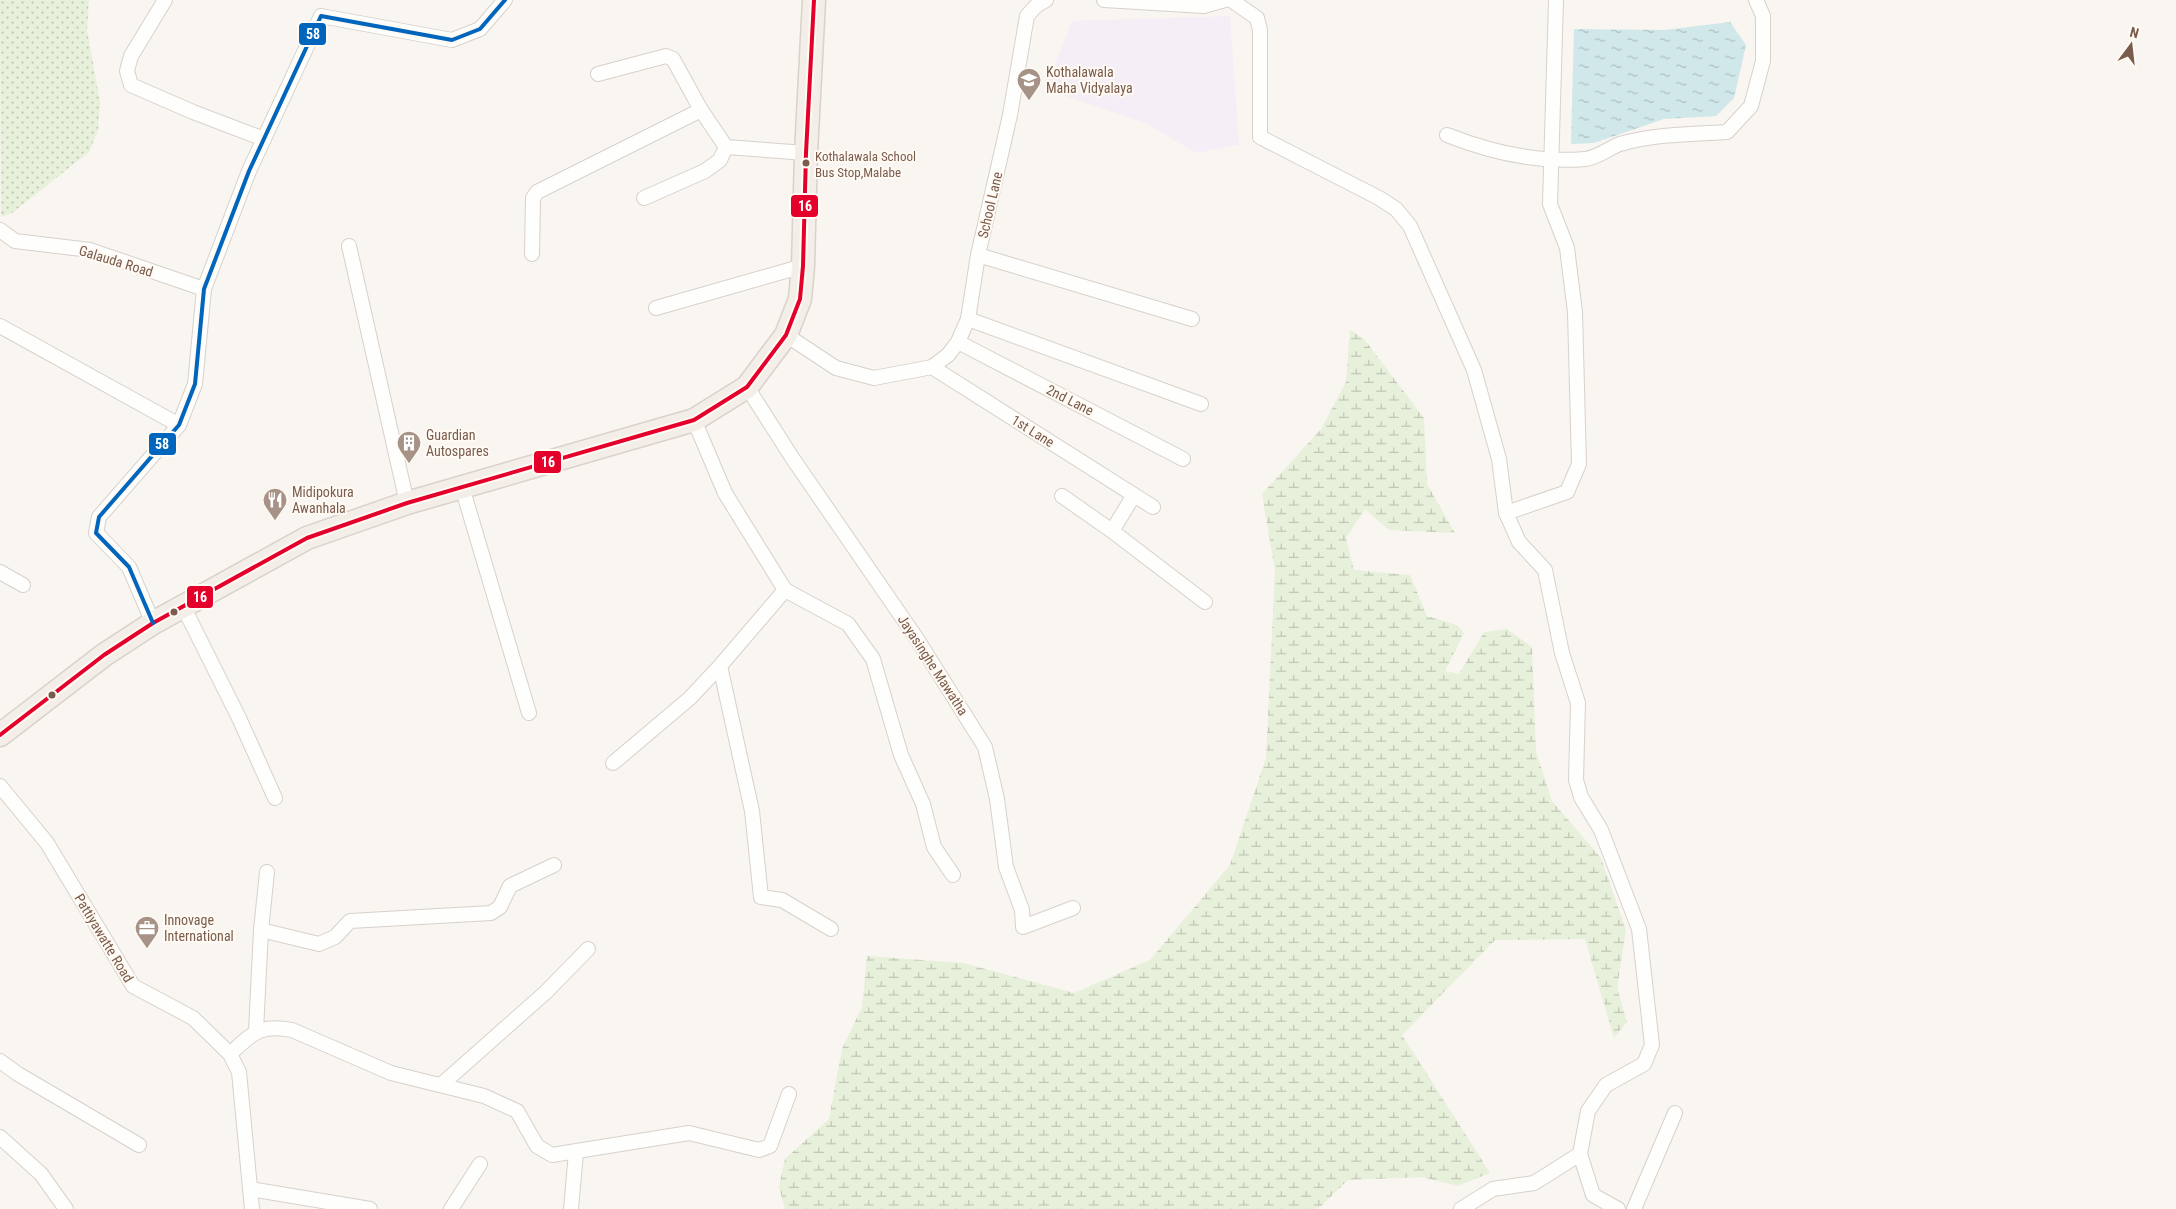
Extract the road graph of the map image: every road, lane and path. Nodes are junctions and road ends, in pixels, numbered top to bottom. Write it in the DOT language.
graph roads {
  1 [pos="165,0"];
  2 [pos="505,0"];
  3 [pos="814,0"];
  4 [pos="1046,0"];
  5 [pos="1104,0"];
  6 [pos="1226,0"];
  7 [pos="1231,0"];
  8 [pos="1556,0"];
  9 [pos="1756,0"];
  10 [pos="598,74"];
  11 [pos="701,110"];
  12 [pos="1447,135"];
  13 [pos="264,139"];
  14 [pos="726,147"];
  15 [pos="806,152"];
  16 [pos="1552,161"];
  17 [pos="644,198"];
  18 [pos="0,230"];
  19 [pos="349,246"];
  20 [pos="532,254"];
  21 [pos="978,255"];
  22 [pos="803,266"];
  23 [pos="204,289"];
  24 [pos="656,308"];
  25 [pos="1192,318"];
  26 [pos="968,319"];
  27 [pos="0,326"];
  28 [pos="786,335"];
  29 [pos="958,342"];
  30 [pos="932,367"];
  31 [pos="746,386"];
  32 [pos="1200,404"];
  33 [pos="694,420"];
  34 [pos="179,425"];
  35 [pos="1183,459"];
  36 [pos="462,487"];
  37 [pos="1134,495"];
  38 [pos="1062,496"];
  39 [pos="407,503"];
  40 [pos="1153,507"];
  41 [pos="1506,514"];
  42 [pos="1112,531"];
  43 [pos="0,572"];
  44 [pos="23,585"];
  45 [pos="784,590"];
  46 [pos="1206,602"];
  47 [pos="183,606"];
  48 [pos="154,623"];
  49 [pos="720,666"];
  50 [pos="529,713"];
  51 [pos="0,735"];
  52 [pos="613,763"];
  53 [pos="0,786"];
  54 [pos="275,798"];
  55 [pos="554,865"];
  56 [pos="268,872"];
  57 [pos="953,876"];
  58 [pos="1073,908"];
  59 [pos="831,929"];
  60 [pos="261,930"];
  61 [pos="588,949"];
  62 [pos="256,1031"];
  63 [pos="230,1054"];
  64 [pos="0,1061"];
  65 [pos="441,1085"];
  66 [pos="789,1094"];
  67 [pos="1675,1114"];
  68 [pos="0,1137"];
  69 [pos="139,1144"];
  70 [pos="576,1152"];
  71 [pos="1580,1154"];
  72 [pos="480,1164"];
  73 [pos="250,1189"];
  74 [pos="66,1209"];
  75 [pos="252,1209"];
  76 [pos="370,1209"];
  77 [pos="451,1209"];
  78 [pos="571,1209"];
  79 [pos="1461,1209"];
  80 [pos="1618,1209"];
  81 [pos="1634,1209"];
  1 -- 13 [label="street"];
  2 -- 13 [label="street"];
  3 -- 15 [label="main road"];
  4 -- 21 [label="street, School Lane"];
  5 -- 6 [label="street"];
  7 -- 41 [label="street"];
  8 -- 16 [label="street"];
  9 -- 16 [label="street"];
  10 -- 11 [label="street"];
  11 -- 14 [label="street"];
  11 -- 20 [label="street"];
  12 -- 16 [label="street"];
  13 -- 23 [label="street"];
  14 -- 15 [label="street"];
  14 -- 17 [label="street"];
  15 -- 22 [label="main road"];
  16 -- 41 [label="street"];
  18 -- 23 [label="street, Galauda Road"];
  19 -- 39 [label="street"];
  21 -- 25 [label="street"];
  21 -- 26 [label="street, School Lane"];
  22 -- 24 [label="street"];
  22 -- 28 [label="main road"];
  23 -- 34 [label="street"];
  26 -- 29 [label="street, School Lane"];
  26 -- 32 [label="street"];
  27 -- 34 [label="street"];
  28 -- 30 [label="street, School Lane"];
  28 -- 31 [label="main road"];
  29 -- 30 [label="street, School Lane"];
  29 -- 35 [label="street, 2nd Lane"];
  30 -- 37 [label="street, 1st Lane"];
  31 -- 33 [label="main road"];
  31 -- 58 [label="street, Jayasinghe Mawatha"];
  33 -- 36 [label="main road"];
  33 -- 45 [label="street"];
  34 -- 48 [label="street"];
  36 -- 39 [label="main road"];
  36 -- 50 [label="street"];
  37 -- 40 [label="street, 1st Lane"];
  37 -- 42 [label="street"];
  38 -- 42 [label="street"];
  39 -- 47 [label="main road"];
  41 -- 71 [label="street"];
  42 -- 46 [label="street"];
  43 -- 44 [label="street"];
  45 -- 49 [label="street"];
  45 -- 57 [label="street"];
  47 -- 48 [label="main road"];
  47 -- 54 [label="street"];
  48 -- 51 [label="main road"];
  49 -- 52 [label="street"];
  49 -- 59 [label="street"];
  53 -- 63 [label="street, Pattiyawatte Road"];
  55 -- 60 [label="street"];
  56 -- 60 [label="street"];
  60 -- 62 [label="street"];
  61 -- 65 [label="street"];
  62 -- 63 [label="street"];
  62 -- 65 [label="street"];
  63 -- 73 [label="street, Pattiyawatte Road"];
  64 -- 69 [label="street"];
  65 -- 70 [label="street"];
  66 -- 70 [label="street"];
  67 -- 81 [label="street"];
  68 -- 74 [label="street"];
  70 -- 78 [label="street"];
  71 -- 79 [label="street"];
  71 -- 80 [label="street"];
  72 -- 77 [label="street"];
  73 -- 75 [label="street, Pattiyawatte Road"];
  73 -- 76 [label="street"];
}
